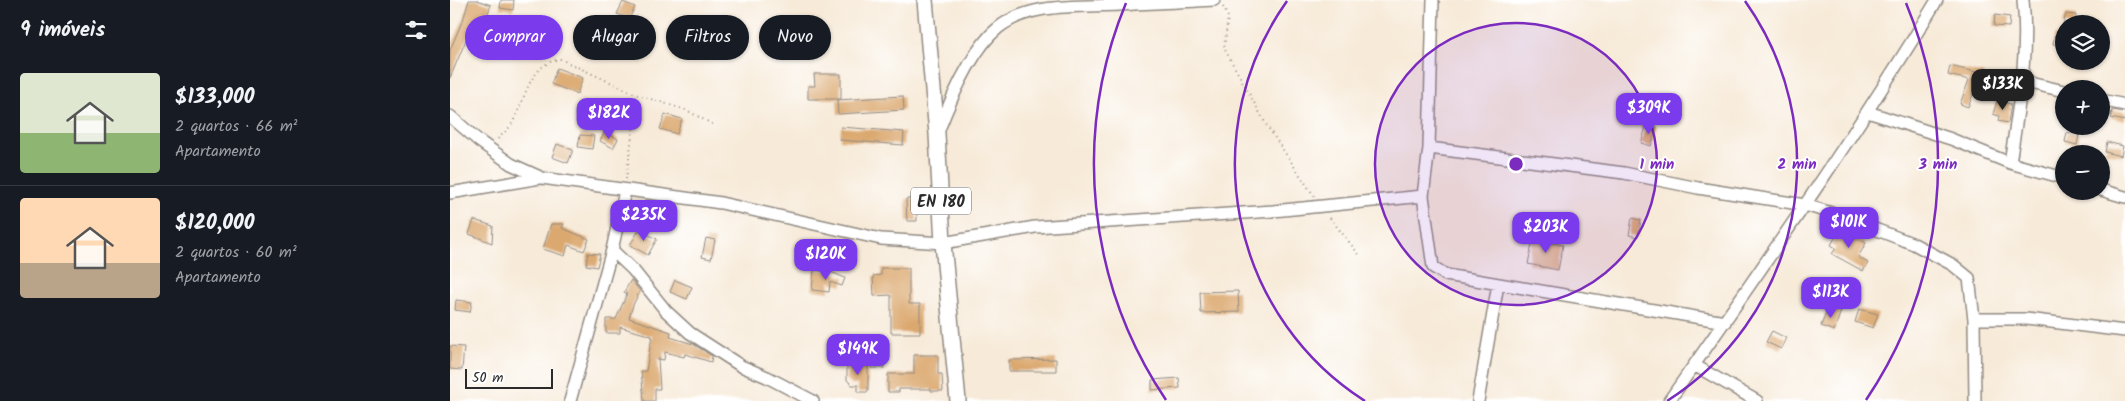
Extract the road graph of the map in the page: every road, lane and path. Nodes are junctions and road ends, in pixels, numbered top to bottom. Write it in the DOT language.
graph roads {
  1 [pos="925,0"];
  2 [pos="1214,0"];
  3 [pos="1220,0"];
  4 [pos="1433,0"];
  5 [pos="1937,0"];
  6 [pos="2023,0"];
  7 [pos="2021,81"];
  8 [pos="2055,89"];
  9 [pos="638,95"];
  10 [pos="2110,102"];
  11 [pos="2125,105"];
  12 [pos="1868,112"];
  13 [pos="450,116"];
  14 [pos="712,124"];
  15 [pos="937,134"];
  16 [pos="489,148"];
  17 [pos="1429,148"];
  18 [pos="2010,163"];
  19 [pos="2055,176"];
  20 [pos="542,178"];
  21 [pos="625,191"];
  22 [pos="2110,192"];
  23 [pos="450,193"];
  24 [pos="1423,196"];
  25 [pos="2125,196"];
  26 [pos="1805,205"];
  27 [pos="1322,207"];
  28 [pos="943,243"];
  29 [pos="612,250"];
  30 [pos="1361,258"];
  31 [pos="1498,284"];
  32 [pos="1974,319"];
  33 [pos="1725,322"];
  34 [pos="2125,331"];
  35 [pos="1694,365"];
  36 [pos="570,401"];
  37 [pos="813,401"];
  38 [pos="958,401"];
  39 [pos="1478,401"];
  40 [pos="1669,401"];
  41 [pos="1757,401"];
  42 [pos="1975,401"];
  1 -- 15 [label="main road, EN 180"];
  2 -- 15 [label="street"];
  3 -- 27 [label="path"];
  4 -- 17 [label="street"];
  5 -- 12 [label="street"];
  6 -- 7 [label="street"];
  7 -- 8 [label="street"];
  7 -- 18 [label="street"];
  9 -- 14 [label="path"];
  9 -- 16 [label="path"];
  9 -- 21 [label="path"];
  10 -- 11 [label="street"];
  12 -- 18 [label="street"];
  12 -- 26 [label="street"];
  13 -- 16 [label="street"];
  15 -- 28 [label="main road, EN 180"];
  16 -- 20 [label="street"];
  17 -- 24 [label="street"];
  17 -- 26 [label="street"];
  18 -- 19 [label="street"];
  20 -- 21 [label="street"];
  20 -- 23 [label="street"];
  21 -- 28 [label="street"];
  21 -- 29 [label="street"];
  22 -- 25 [label="street"];
  24 -- 27 [label="street"];
  24 -- 31 [label="street"];
  26 -- 32 [label="street"];
  26 -- 33 [label="street"];
  27 -- 28 [label="street"];
  27 -- 30 [label="path"];
  28 -- 38 [label="main road, EN 180"];
  29 -- 36 [label="street"];
  29 -- 37 [label="street"];
  31 -- 33 [label="street"];
  31 -- 39 [label="street"];
  32 -- 34 [label="street"];
  32 -- 42 [label="street"];
  33 -- 35 [label="street"];
  35 -- 40 [label="street"];
  35 -- 41 [label="street"];
}
